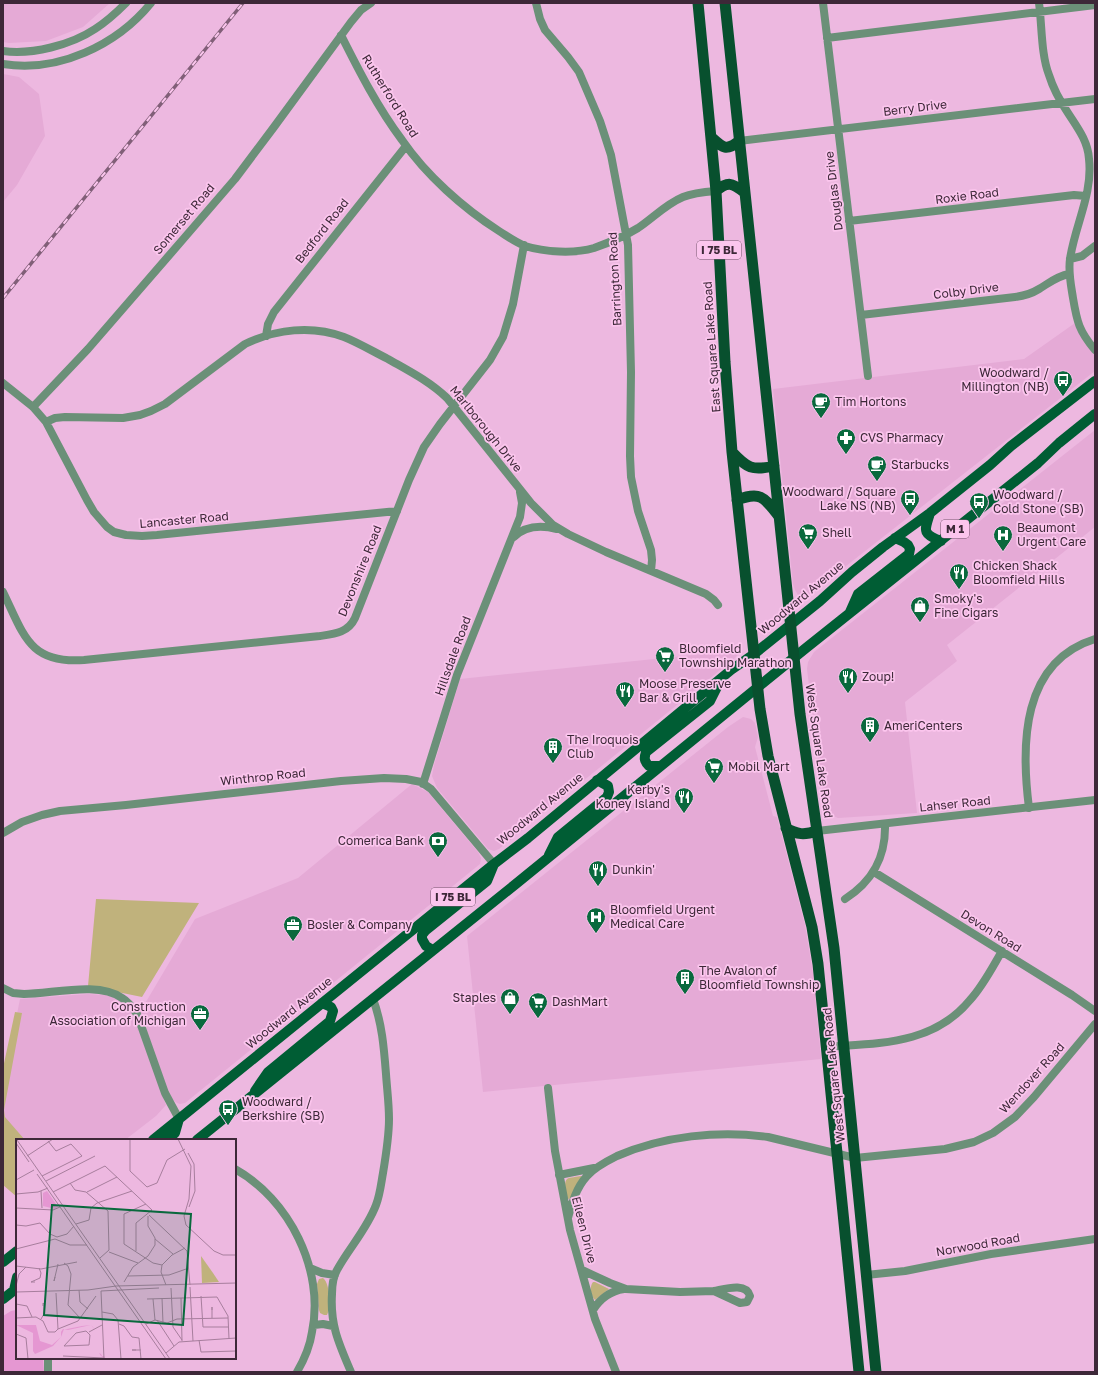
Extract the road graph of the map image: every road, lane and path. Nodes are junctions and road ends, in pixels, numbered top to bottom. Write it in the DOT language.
graph roads {
  1 [pos="126,3"];
  2 [pos="151,3"];
  3 [pos="372,3"];
  4 [pos="536,3"];
  5 [pos="698,3"];
  6 [pos="725,3"];
  7 [pos="823,3"];
  8 [pos="1039,3"];
  9 [pos="1095,5"];
  10 [pos="1040,12"];
  11 [pos="341,36"];
  12 [pos="827,38"];
  13 [pos="3,50"];
  14 [pos="3,64"];
  15 [pos="1095,99"];
  16 [pos="1062,103"];
  17 [pos="838,130"];
  18 [pos="711,137"];
  19 [pos="739,141"];
  20 [pos="406,146"];
  21 [pos="716,191"];
  22 [pos="744,192"];
  23 [pos="1086,196"];
  24 [pos="850,221"];
  25 [pos="626,234"];
  26 [pos="524,246"];
  27 [pos="1095,246"];
  28 [pos="1070,259"];
  29 [pos="1070,274"];
  30 [pos="861,315"];
  31 [pos="266,336"];
  32 [pos="1095,350"];
  33 [pos="868,376"];
  34 [pos="1095,381"];
  35 [pos="3,383"];
  36 [pos="453,406"];
  37 [pos="33,407"];
  38 [pos="1095,414"];
  39 [pos="46,422"];
  40 [pos="732,452"];
  41 [pos="774,466"];
  42 [pos="519,488"];
  43 [pos="737,500"];
  44 [pos="397,511"];
  45 [pos="930,513"];
  46 [pos="779,515"];
  47 [pos="562,531"];
  48 [pos="895,538"];
  49 [pos="512,539"];
  50 [pos="941,541"];
  51 [pos="651,571"];
  52 [pos="3,592"];
  53 [pos="718,605"];
  54 [pos="849,614"];
  55 [pos="791,624"];
  56 [pos="1095,639"];
  57 [pos="754,654"];
  58 [pos="794,658"];
  59 [pos="722,678"];
  60 [pos="757,688"];
  61 [pos="661,766"];
  62 [pos="597,780"];
  63 [pos="424,784"];
  64 [pos="1095,800"];
  65 [pos="1029,808"];
  66 [pos="885,824"];
  67 [pos="786,828"];
  68 [pos="817,831"];
  69 [pos="3,833"];
  70 [pos="547,859"];
  71 [pos="494,864"];
  72 [pos="874,872"];
  73 [pos="845,899"];
  74 [pos="433,950"];
  75 [pos="1002,951"];
  76 [pos="3,988"];
  77 [pos="373,999"];
  78 [pos="322,1003"];
  79 [pos="1095,1011"];
  80 [pos="1095,1024"];
  81 [pos="844,1046"];
  82 [pos="827,1047"];
  83 [pos="548,1088"];
  84 [pos="250,1099"];
  85 [pos="179,1119"];
  86 [pos="154,1139"];
  87 [pos="168,1139"];
  88 [pos="199,1139"];
  89 [pos="837,1153"];
  90 [pos="855,1158"];
  91 [pos="598,1167"];
  92 [pos="236,1170"];
  93 [pos="559,1175"];
  94 [pos="568,1218"];
  95 [pos="1095,1239"];
  96 [pos="16,1252"];
  97 [pos="3,1262"];
  98 [pos="310,1268"];
  99 [pos="582,1270"];
  100 [pos="335,1275"];
  101 [pos="866,1275"];
  102 [pos="626,1289"];
  103 [pos="16,1290"];
  104 [pos="714,1291"];
  105 [pos="3,1299"];
  106 [pos="593,1310"];
  107 [pos="314,1325"];
  108 [pos="334,1326"];
  109 [pos="48,1359"];
  110 [pos="48,1372"];
  111 [pos="297,1372"];
  112 [pos="351,1372"];
  113 [pos="616,1372"];
  114 [pos="859,1372"];
  115 [pos="876,1372"];
  1 -- 13 [label="street"];
  2 -- 14 [label="street"];
  3 -- 11 [label="street, Somerset Road"];
  4 -- 25 [label="street, Barrington Road"];
  5 -- 18 [label="highway, East Square Lake Road / I 75 BL"];
  6 -- 19 [label="highway, I 75 BL"];
  7 -- 12 [label="street, Douglas Drive"];
  8 -- 10 [label="street"];
  9 -- 10 [label="street"];
  10 -- 12 [label="street"];
  10 -- 16 [label="street"];
  11 -- 20 [label="street, Rutherford Road"];
  11 -- 37 [label="street, Somerset Road"];
  12 -- 17 [label="street, Douglas Drive"];
  15 -- 16 [label="street, Berry Drive"];
  16 -- 17 [label="street, Berry Drive"];
  16 -- 23 [label="street"];
  17 -- 19 [label="street, Berry Drive"];
  17 -- 24 [label="street, Douglas Drive"];
  18 -- 19 [label="highway"];
  18 -- 21 [label="highway, East Square Lake Road / I 75 BL"];
  19 -- 22 [label="highway, I 75 BL"];
  20 -- 26 [label="street, Rutherford Road"];
  20 -- 31 [label="street, Bedford Road"];
  21 -- 22 [label="highway"];
  21 -- 25 [label="street, Rutherford Road"];
  21 -- 40 [label="highway, East Square Lake Road / I 75 BL"];
  22 -- 41 [label="highway, I 75 BL"];
  23 -- 24 [label="street, Roxie Road"];
  23 -- 28 [label="street"];
  24 -- 30 [label="street, Douglas Drive"];
  25 -- 26 [label="street, Rutherford Road"];
  25 -- 51 [label="street, Barrington Road"];
  26 -- 36 [label="street, Devonshire Road"];
  27 -- 28 [label="street"];
  28 -- 29 [label="street"];
  29 -- 30 [label="street, Colby Drive"];
  29 -- 32 [label="street"];
  30 -- 33 [label="street, Douglas Drive"];
  31 -- 36 [label="street, Marlborough Drive"];
  31 -- 39 [label="street, Marlborough Drive"];
  34 -- 45 [label="main road, Woodward Avenue / M 1"];
  35 -- 37 [label="street, Lancaster Road"];
  36 -- 42 [label="street, Marlborough Drive"];
  36 -- 44 [label="street, Devonshire Road"];
  37 -- 39 [label="street, Lancaster Road"];
  38 -- 50 [label="main road, M 1"];
  39 -- 44 [label="street, Lancaster Road"];
  40 -- 41 [label="highway"];
  40 -- 43 [label="highway, East Square Lake Road / I 75 BL"];
  41 -- 46 [label="highway, I 75 BL"];
  42 -- 47 [label="street, Marlborough Drive"];
  42 -- 49 [label="street, Hillsdale Road"];
  43 -- 46 [label="highway"];
  43 -- 57 [label="highway, East Square Lake Road / I 75 BL"];
  44 -- 52 [label="street, Devonshire Road"];
  45 -- 48 [label="main road, Woodward Avenue / M 1"];
  45 -- 50 [label="main road"];
  46 -- 55 [label="highway, I 75 BL"];
  47 -- 49 [label="street"];
  47 -- 51 [label="street, Marlborough Drive"];
  48 -- 54 [label="main road"];
  48 -- 55 [label="main road, Woodward Avenue / M 1"];
  49 -- 63 [label="street, Hillsdale Road"];
  50 -- 54 [label="main road, M 1"];
  51 -- 53 [label="street, Marlborough Drive"];
  54 -- 58 [label="main road, M 1"];
  55 -- 57 [label="main road, Woodward Avenue"];
  55 -- 58 [label="highway, I 75 BL"];
  56 -- 65 [label="street"];
  57 -- 59 [label="main road, Woodward Avenue / I 75 BL"];
  57 -- 60 [label="highway, East Square Lake Road"];
  58 -- 60 [label="main road, I 75 BL"];
  58 -- 68 [label="highway, West Square Lake Road"];
  59 -- 61 [label="main road"];
  59 -- 62 [label="main road, Woodward Avenue / I 75 BL"];
  60 -- 61 [label="main road, I 75 BL"];
  60 -- 67 [label="highway, West Square Lake Road"];
  61 -- 70 [label="main road, I 75 BL"];
  62 -- 70 [label="main road"];
  62 -- 71 [label="main road, Woodward Avenue / I 75 BL"];
  63 -- 69 [label="street, Winthrop Road"];
  63 -- 71 [label="street"];
  64 -- 65 [label="street, Lahser Road"];
  65 -- 66 [label="street, Lahser Road"];
  66 -- 68 [label="street, Lahser Road"];
  66 -- 72 [label="street"];
  67 -- 68 [label="highway"];
  67 -- 82 [label="highway, West Square Lake Road"];
  68 -- 81 [label="highway, West Square Lake Road"];
  70 -- 74 [label="main road, I 75 BL"];
  71 -- 74 [label="main road"];
  71 -- 78 [label="main road, Woodward Avenue / I 75 BL"];
  72 -- 73 [label="street"];
  72 -- 75 [label="street, Devon Road"];
  74 -- 77 [label="main road, I 75 BL"];
  75 -- 79 [label="street, Devon Road"];
  75 -- 81 [label="street"];
  76 -- 85 [label="street"];
  77 -- 84 [label="main road, I 75 BL"];
  77 -- 100 [label="street"];
  78 -- 84 [label="main road"];
  78 -- 85 [label="main road, Woodward Avenue / I 75 BL"];
  80 -- 90 [label="street, Wendover Road"];
  81 -- 82 [label="street"];
  81 -- 90 [label="highway, West Square Lake Road"];
  82 -- 89 [label="highway, West Square Lake Road"];
  83 -- 93 [label="street, Eileen Drive"];
  84 -- 88 [label="main road, I 75 BL"];
  85 -- 86 [label="main road, Woodward Avenue / I 75 BL"];
  85 -- 87 [label="main road"];
  89 -- 90 [label="street, Wendover Road"];
  89 -- 91 [label="street, Wendover Road"];
  89 -- 114 [label="highway, West Square Lake Road"];
  90 -- 101 [label="highway, West Square Lake Road"];
  91 -- 93 [label="street"];
  91 -- 94 [label="street"];
  92 -- 98 [label="street"];
  93 -- 94 [label="street, Eileen Drive"];
  94 -- 99 [label="street, Eileen Drive"];
  95 -- 101 [label="street, Norwood Road"];
  96 -- 97 [label="main road"];
  98 -- 100 [label="street"];
  98 -- 107 [label="street"];
  99 -- 102 [label="street"];
  99 -- 106 [label="street, Eileen Drive"];
  100 -- 108 [label="street"];
  101 -- 115 [label="highway, West Square Lake Road"];
  102 -- 104 [label="street"];
  102 -- 106 [label="street"];
  103 -- 105 [label="main road"];
  106 -- 113 [label="street, Eileen Drive"];
  107 -- 108 [label="street"];
  107 -- 111 [label="street"];
  108 -- 112 [label="street"];
  109 -- 110 [label="street"];
}
